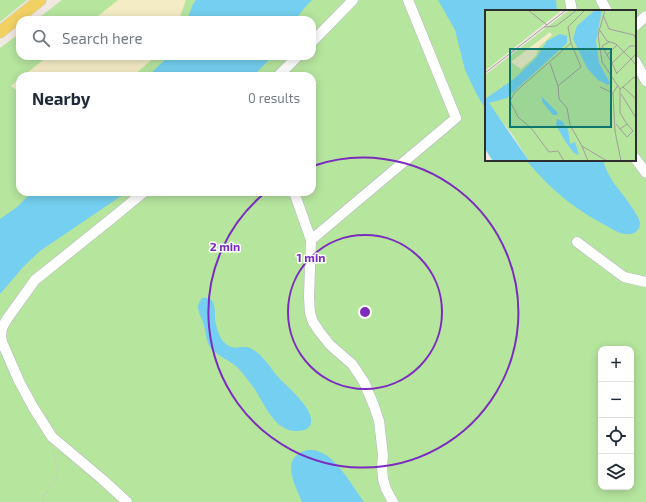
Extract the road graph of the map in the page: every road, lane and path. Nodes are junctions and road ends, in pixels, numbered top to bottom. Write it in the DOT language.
graph roads {
  1 [pos="40,0"];
  2 [pos="353,0"];
  3 [pos="408,0"];
  4 [pos="570,0"];
  5 [pos="600,0"];
  6 [pos="572,10"];
  7 [pos="606,10"];
  8 [pos="20,16"];
  9 [pos="646,16"];
  10 [pos="16,19"];
  11 [pos="636,25"];
  12 [pos="0,32"];
  13 [pos="316,38"];
  14 [pos="294,60"];
  15 [pos="636,63"];
  16 [pos="282,72"];
  17 [pos="646,81"];
  18 [pos="636,159"];
  19 [pos="646,173"];
  20 [pos="139,196"];
  21 [pos="295,196"];
  22 [pos="311,240"];
  23 [pos="577,242"];
  24 [pos="646,282"];
  25 [pos="52,437"];
  26 [pos="43,502"];
  27 [pos="128,502"];
  28 [pos="393,502"];
  1 -- 8 [label="main road"];
  2 -- 13 [label="lane"];
  3 -- 22 [label="lane"];
  4 -- 6 [label="lane"];
  5 -- 7 [label="lane"];
  9 -- 11 [label="lane"];
  10 -- 12 [label="main road"];
  14 -- 16 [label="lane"];
  15 -- 17 [label="lane"];
  18 -- 19 [label="lane"];
  20 -- 25 [label="lane"];
  21 -- 22 [label="lane"];
  22 -- 28 [label="lane"];
  23 -- 24 [label="lane"];
  25 -- 26 [label="path"];
  25 -- 27 [label="lane"];
}
